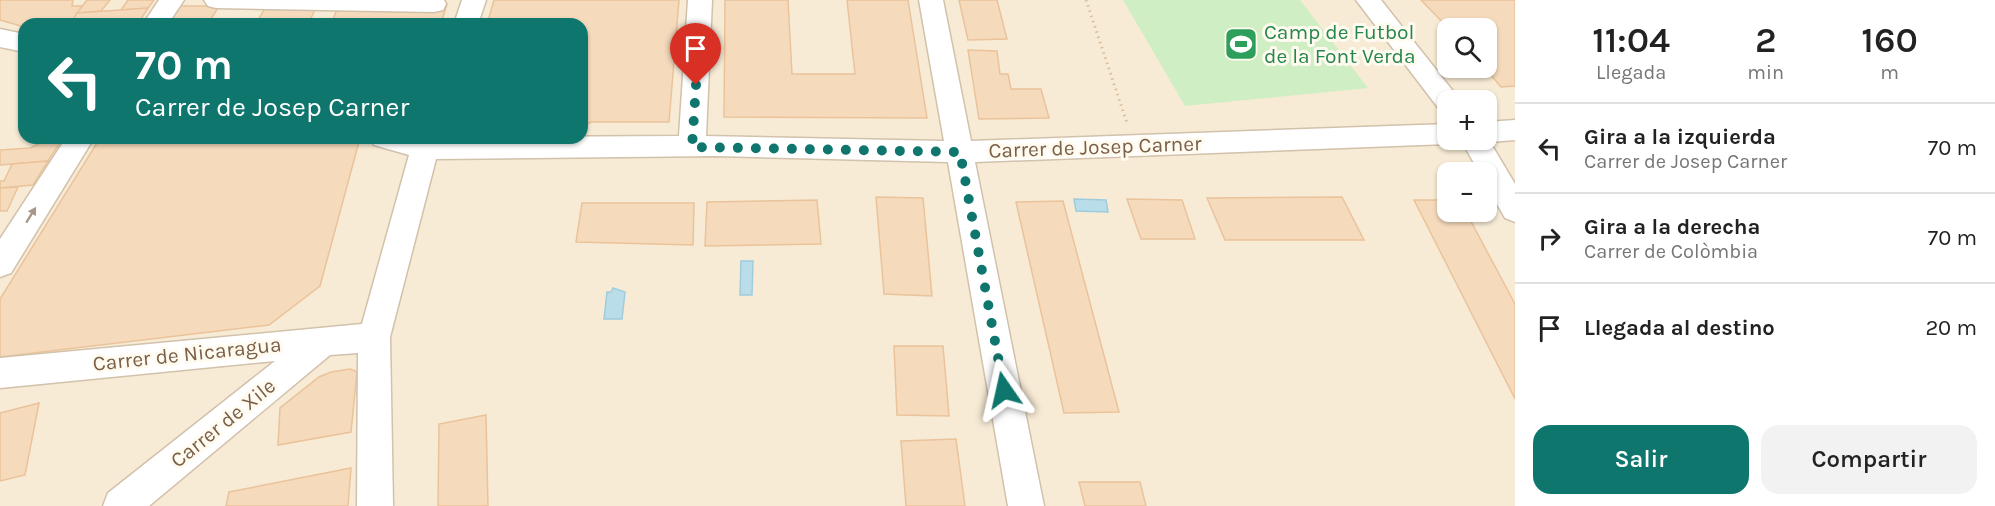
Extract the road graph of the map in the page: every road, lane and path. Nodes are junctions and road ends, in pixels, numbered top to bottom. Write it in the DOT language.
graph roads {
  1 [pos="172,0"];
  2 [pos="216,0"];
  3 [pos="474,0"];
  4 [pos="700,0"];
  5 [pos="931,0"];
  6 [pos="1086,0"];
  7 [pos="1368,0"];
  8 [pos="434,4"];
  9 [pos="159,18"];
  10 [pos="468,18"];
  11 [pos="0,38"];
  12 [pos="18,42"];
  13 [pos="1439,90"];
  14 [pos="1515,130"];
  15 [pos="1497,131"];
  16 [pos="1437,134"];
  17 [pos="76,144"];
  18 [pos="426,144"];
  19 [pos="1135,146"];
  20 [pos="692,147"];
  21 [pos="1481,150"];
  22 [pos="960,152"];
  23 [pos="1514,207"];
  24 [pos="0,264"];
  25 [pos="374,337"];
  26 [pos="324,341"];
  27 [pos="0,373"];
  28 [pos="121,506"];
  29 [pos="375,506"];
  30 [pos="1026,506"];
  1 -- 9 [label="street"];
  2 -- 8 [label="street"];
  3 -- 10 [label="street"];
  4 -- 20 [label="street"];
  5 -- 22 [label="street"];
  6 -- 19 [label="path"];
  7 -- 13 [label="street"];
  11 -- 12 [label="street"];
  14 -- 15 [label="street"];
  16 -- 19 [label="street, Carrer de Josep Carner"];
  24 -- 17 [label="street, one-way"];
  18 -- 20 [label="street, Carrer de Josep Carner"];
  18 -- 25 [label="street"];
  19 -- 22 [label="street, Carrer de Josep Carner"];
  20 -- 22 [label="street, Carrer de Josep Carner"];
  21 -- 23 [label="street"];
  22 -- 30 [label="street"];
  25 -- 26 [label="street, Carrer de Nicaragua"];
  25 -- 29 [label="street"];
  26 -- 27 [label="street, Carrer de Nicaragua"];
  26 -- 28 [label="street, Carrer de Xile"];
}
